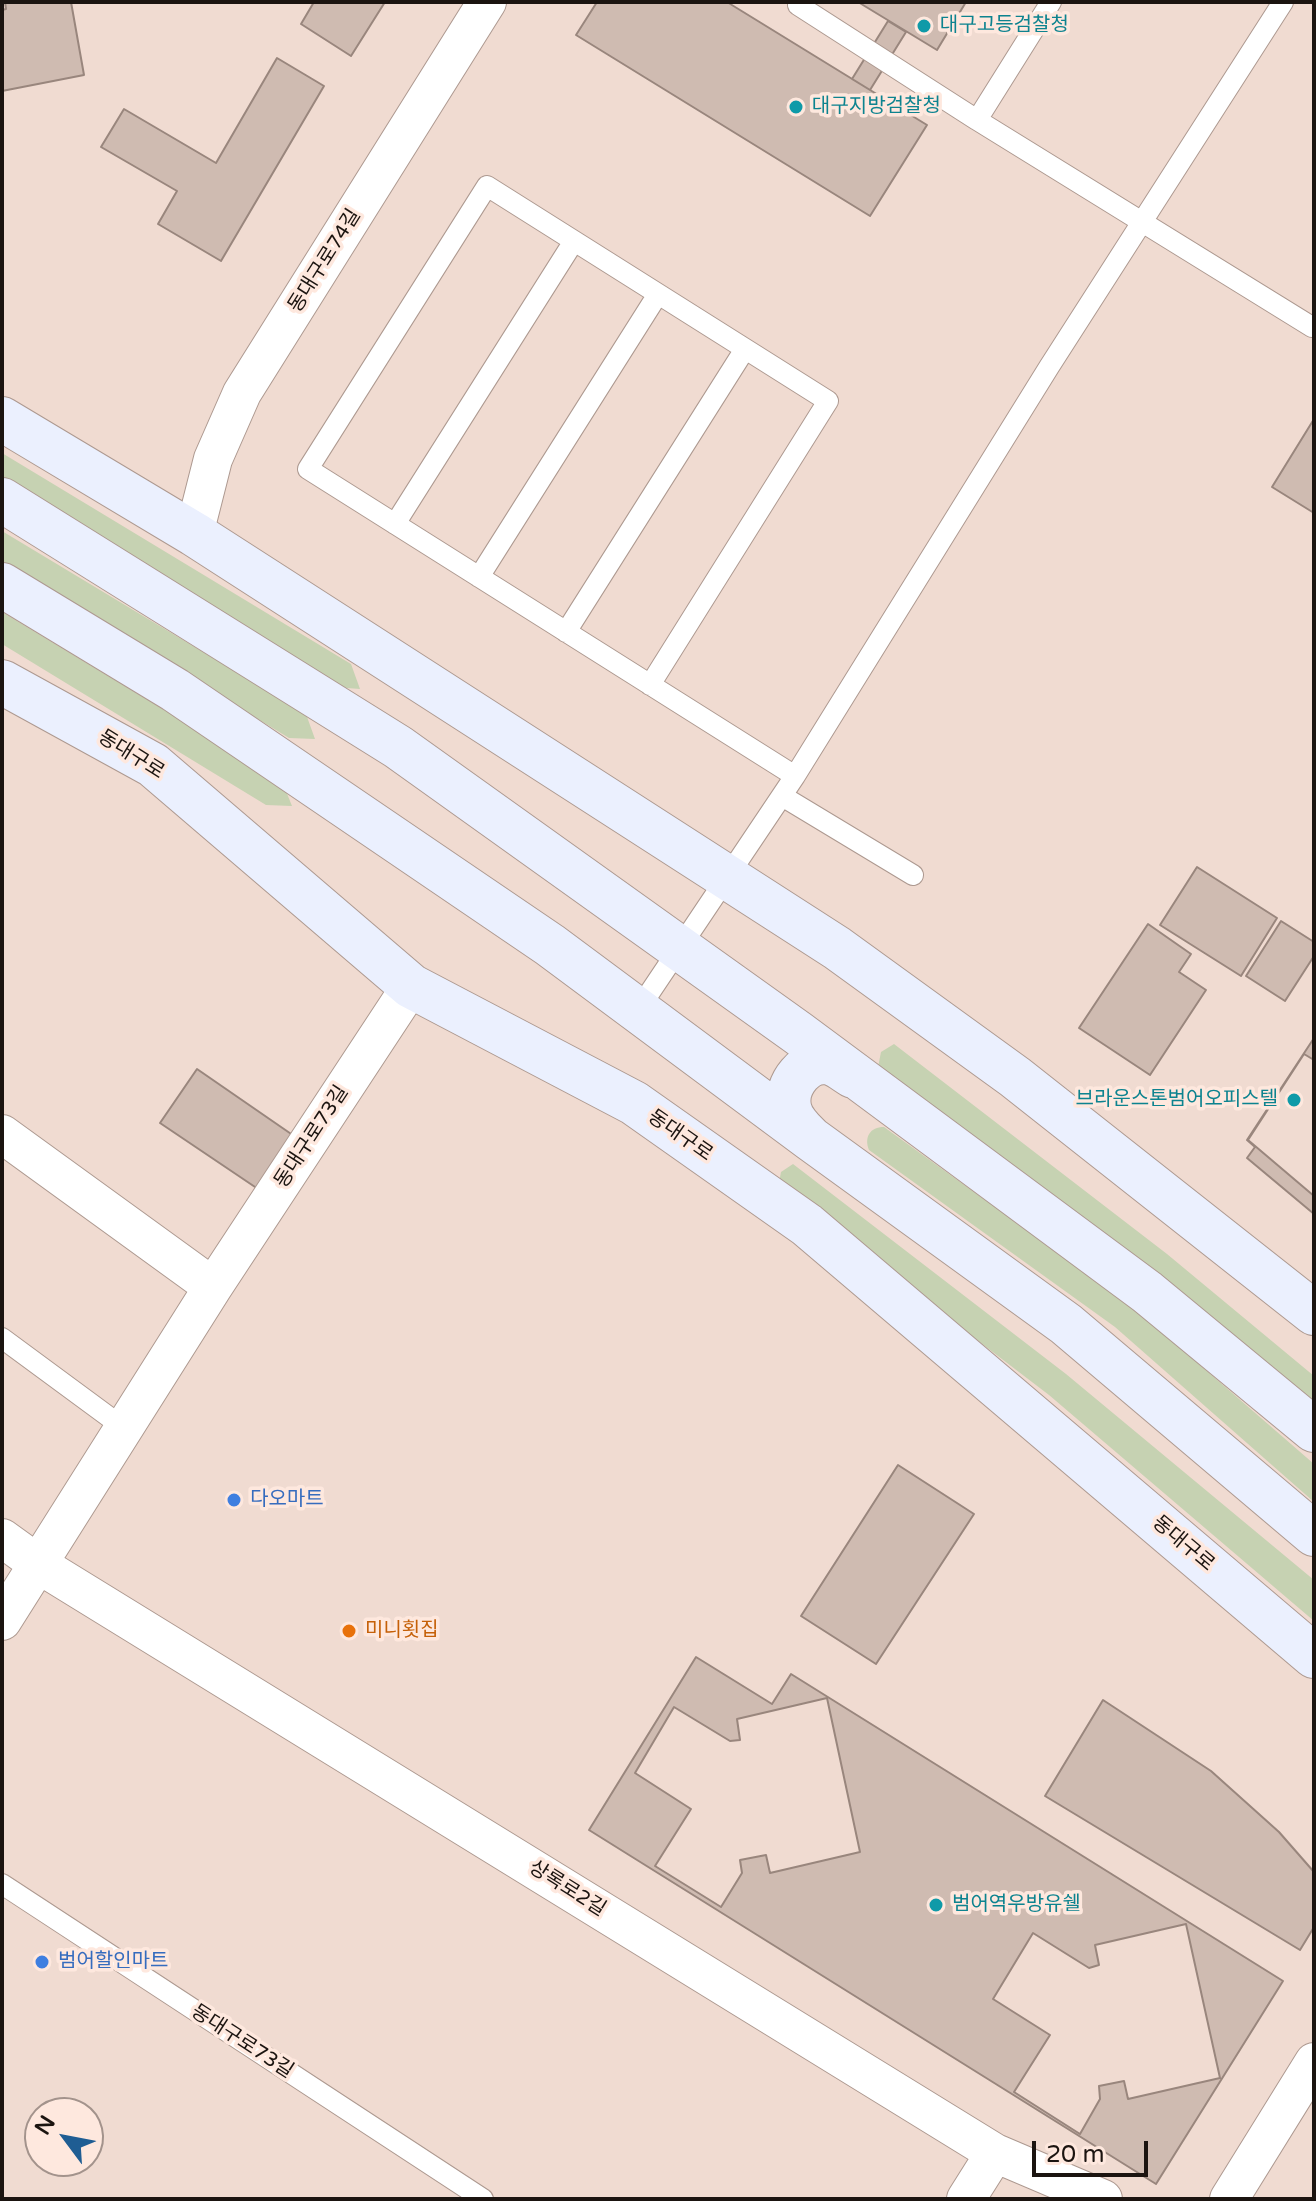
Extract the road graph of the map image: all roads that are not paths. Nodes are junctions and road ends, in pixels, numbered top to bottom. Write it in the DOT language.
graph roads {
  1 [pos="487,2"];
  2 [pos="800,2"];
  3 [pos="1051,2"];
  4 [pos="1283,2"];
  5 [pos="977,120"];
  6 [pos="1143,223"];
  7 [pos="574,241"];
  8 [pos="658,294"];
  9 [pos="1314,325"];
  10 [pos="745,349"];
  11 [pos="2,419"];
  12 [pos="2,500"];
  13 [pos="395,524"];
  14 [pos="194,534"];
  15 [pos="479,577"];
  16 [pos="2,585"];
  17 [pos="566,632"];
  18 [pos="2,682"];
  19 [pos="650,685"];
  20 [pos="795,776"];
  21 [pos="782,796"];
  22 [pos="913,875"];
  23 [pos="727,877"];
  24 [pos="680,948"];
  25 [pos="411,986"];
  26 [pos="638,1010"];
  27 [pos="862,1081"];
  28 [pos="2,1134"];
  29 [pos="811,1139"];
  30 [pos="213,1287"];
  31 [pos="1314,1313"];
  32 [pos="2,1338"];
  33 [pos="124,1428"];
  34 [pos="1314,1430"];
  35 [pos="1314,1534"];
  36 [pos="2,1538"];
  37 [pos="38,1564"];
  38 [pos="2,1621"];
  39 [pos="1314,1656"];
  40 [pos="2,1884"];
  41 [pos="1314,2062"];
  42 [pos="995,2153"];
  43 [pos="483,2199"];
  44 [pos="966,2199"];
  45 [pos="1103,2199"];
  46 [pos="1229,2199"];
  1 -- 14 [label="street, 동대구로74길"];
  2 -- 5 [label="lane"];
  3 -- 5 [label="lane"];
  4 -- 6 [label="lane"];
  5 -- 6 [label="lane"];
  6 -- 9 [label="lane"];
  6 -- 20 [label="lane"];
  7 -- 8 [label="lane"];
  7 -- 13 [label="lane"];
  7 -- 13 [label="lane"];
  8 -- 10 [label="lane"];
  8 -- 15 [label="lane"];
  10 -- 17 [label="lane"];
  10 -- 19 [label="lane"];
  11 -- 14 [label="main road"];
  12 -- 24 [label="main road"];
  13 -- 15 [label="lane"];
  14 -- 23 [label="main road"];
  15 -- 17 [label="lane"];
  16 -- 26 [label="main road"];
  17 -- 19 [label="lane"];
  18 -- 25 [label="main road, 동대구로"];
  19 -- 20 [label="lane"];
  20 -- 21 [label="lane"];
  21 -- 22 [label="lane"];
  21 -- 23 [label="lane"];
  23 -- 24 [label="lane"];
  23 -- 31 [label="main road"];
  24 -- 26 [label="lane"];
  24 -- 27 [label="main road"];
  25 -- 30 [label="street, 동대구로73길"];
  25 -- 39 [label="main road, 동대구로"];
  26 -- 29 [label="main road"];
  27 -- 29 [label="main road"];
  27 -- 34 [label="main road"];
  28 -- 30 [label="street"];
  29 -- 35 [label="main road"];
  30 -- 33 [label="street, 동대구로73길"];
  32 -- 33 [label="lane"];
  33 -- 37 [label="street, 동대구로73길"];
  36 -- 37 [label="street"];
  37 -- 38 [label="street, 동대구로73길"];
  37 -- 42 [label="street, 상록로2길"];
  40 -- 43 [label="lane, 동대구로73길"];
  41 -- 46 [label="street"];
  42 -- 44 [label="street"];
  42 -- 45 [label="street, 상록로2길"];
}
